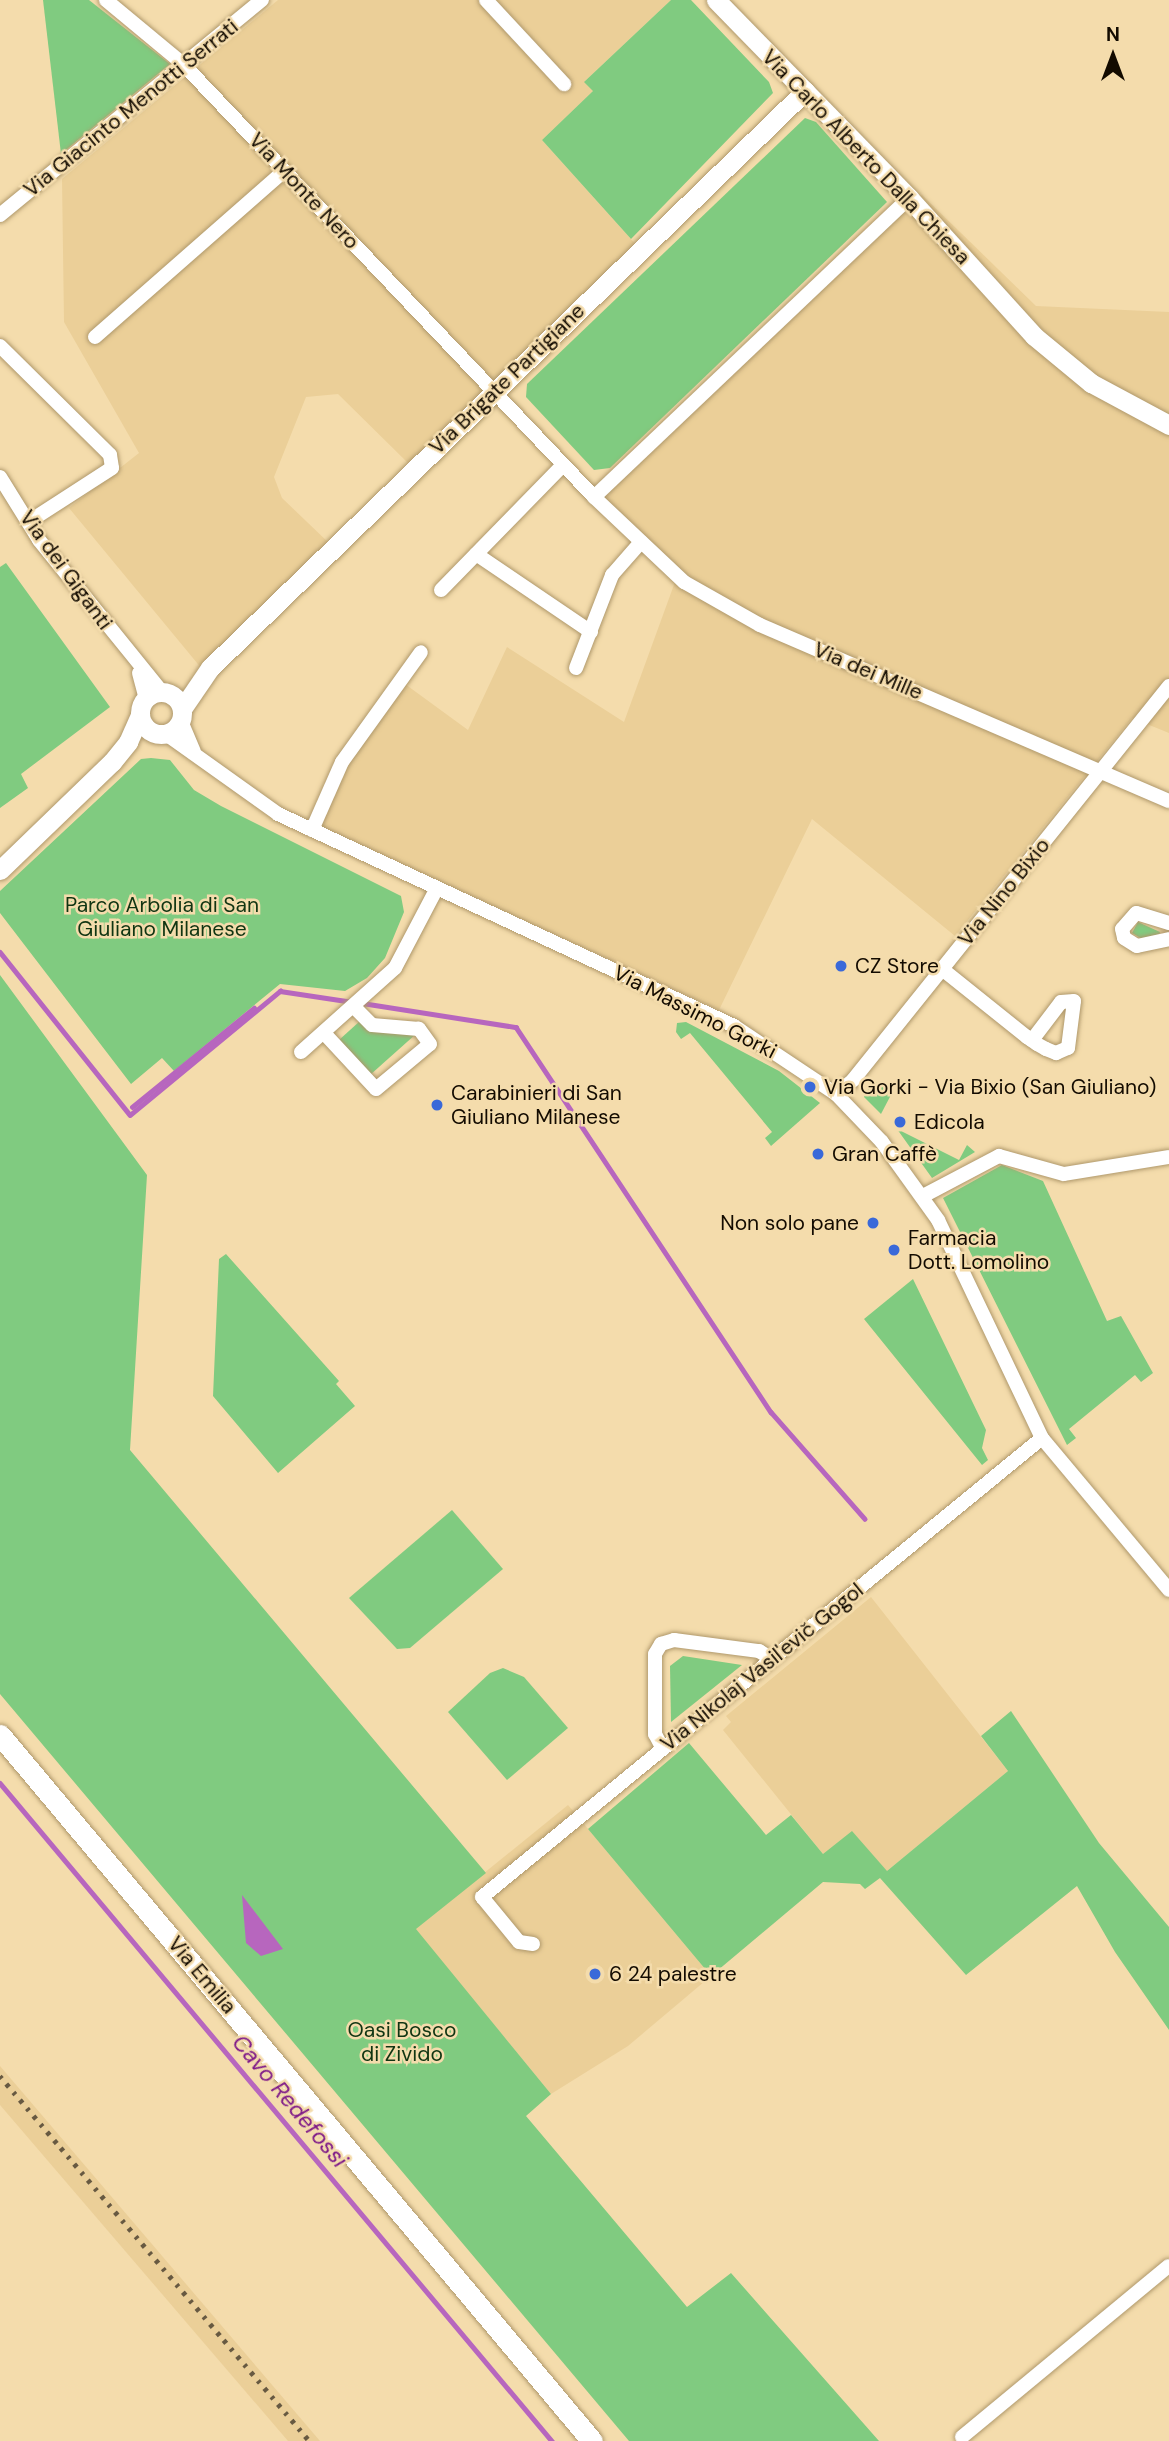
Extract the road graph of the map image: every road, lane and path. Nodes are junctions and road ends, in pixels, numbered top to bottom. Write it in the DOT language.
graph roads {
  1 [pos="106,0"];
  2 [pos="262,0"];
  3 [pos="486,0"];
  4 [pos="716,0"];
  5 [pos="183,64"];
  6 [pos="564,84"];
  7 [pos="805,91"];
  8 [pos="284,171"];
  9 [pos="909,198"];
  10 [pos="0,215"];
  11 [pos="95,337"];
  12 [pos="0,346"];
  13 [pos="494,392"];
  14 [pos="1169,425"];
  15 [pos="563,465"];
  16 [pos="0,477"];
  17 [pos="594,497"];
  18 [pos="30,521"];
  19 [pos="641,542"];
  20 [pos="476,554"];
  21 [pos="441,590"];
  22 [pos="591,632"];
  23 [pos="421,652"];
  24 [pos="210,667"];
  25 [pos="576,668"];
  26 [pos="1169,686"];
  27 [pos="154,700"];
  28 [pos="181,715"];
  29 [pos="160,733"];
  30 [pos="201,761"];
  31 [pos="112,762"];
  32 [pos="1102,771"];
  33 [pos="1169,801"];
  34 [pos="312,830"];
  35 [pos="0,870"];
  36 [pos="437,888"];
  37 [pos="1169,923"];
  38 [pos="1169,939"];
  39 [pos="942,969"];
  40 [pos="354,1007"];
  41 [pos="324,1033"];
  42 [pos="1032,1040"];
  43 [pos="301,1052"];
  44 [pos="836,1094"];
  45 [pos="1169,1157"];
  46 [pos="923,1196"];
  47 [pos="1042,1438"];
  48 [pos="1169,1590"];
  49 [pos="772,1659"];
  50 [pos="0,1735"];
  51 [pos="663,1749"];
  52 [pos="533,1944"];
  53 [pos="1169,2266"];
  54 [pos="962,2437"];
  55 [pos="592,2441"];
  1 -- 5 [label="street, Via Monte Nero"];
  2 -- 5 [label="street, Via Giacinto Menotti Serrati"];
  3 -- 6 [label="street"];
  4 -- 7 [label="street, Via Carlo Alberto Dalla Chiesa"];
  5 -- 8 [label="street, Via Monte Nero"];
  5 -- 10 [label="street, Via Giacinto Menotti Serrati"];
  7 -- 9 [label="street, Via Carlo Alberto Dalla Chiesa"];
  7 -- 13 [label="street, Via Brigate Partigiane"];
  8 -- 11 [label="street"];
  8 -- 13 [label="street, Via Monte Nero"];
  9 -- 14 [label="street, Via Carlo Alberto Dalla Chiesa"];
  9 -- 17 [label="street"];
  12 -- 18 [label="street"];
  13 -- 15 [label="street, Via dei Mille"];
  13 -- 24 [label="street, Via Brigate Partigiane"];
  15 -- 17 [label="street, Via dei Mille"];
  15 -- 20 [label="street"];
  16 -- 18 [label="street, Via dei Giganti"];
  17 -- 19 [label="street, Via dei Mille"];
  18 -- 27 [label="street, Via dei Giganti"];
  19 -- 22 [label="street"];
  19 -- 32 [label="street, Via dei Mille"];
  20 -- 21 [label="street"];
  20 -- 22 [label="street"];
  22 -- 25 [label="street"];
  23 -- 34 [label="street"];
  24 -- 27 [label="street, Via Brigate Partigiane"];
  24 -- 28 [label="street, Via Brigate Partigiane"];
  26 -- 32 [label="street, Via Nino Bixio"];
  27 -- 28 [label="street"];
  27 -- 29 [label="street"];
  27 -- 31 [label="street"];
  28 -- 29 [label="street, Via Brigate Partigiane"];
  28 -- 30 [label="street, Via Massimo Gorki"];
  29 -- 30 [label="street, Via Massimo Gorki"];
  29 -- 31 [label="street"];
  30 -- 34 [label="street, Via Massimo Gorki"];
  31 -- 35 [label="street"];
  32 -- 33 [label="street, Via dei Mille"];
  32 -- 39 [label="street, Via Nino Bixio"];
  34 -- 36 [label="street, Via Massimo Gorki"];
  36 -- 40 [label="street"];
  36 -- 44 [label="street, Via Massimo Gorki"];
  37 -- 38 [label="street"];
  39 -- 42 [label="street"];
  39 -- 44 [label="street, Via Nino Bixio"];
  40 -- 41 [label="street"];
  40 -- 41 [label="street"];
  41 -- 43 [label="street"];
  44 -- 46 [label="street, Via Massimo Gorki"];
  45 -- 46 [label="street"];
  46 -- 47 [label="street, Via Massimo Gorki"];
  47 -- 48 [label="street, Via Massimo Gorki"];
  47 -- 49 [label="street, Via Nikolaj Vasil'evič Gogol"];
  49 -- 51 [label="street, Via Nikolaj Vasil'evič Gogol"];
  49 -- 51 [label="street"];
  50 -- 55 [label="main road, Via Emilia"];
  51 -- 52 [label="street, Via Nikolaj Vasil'evič Gogol"];
  53 -- 54 [label="street"];
}
